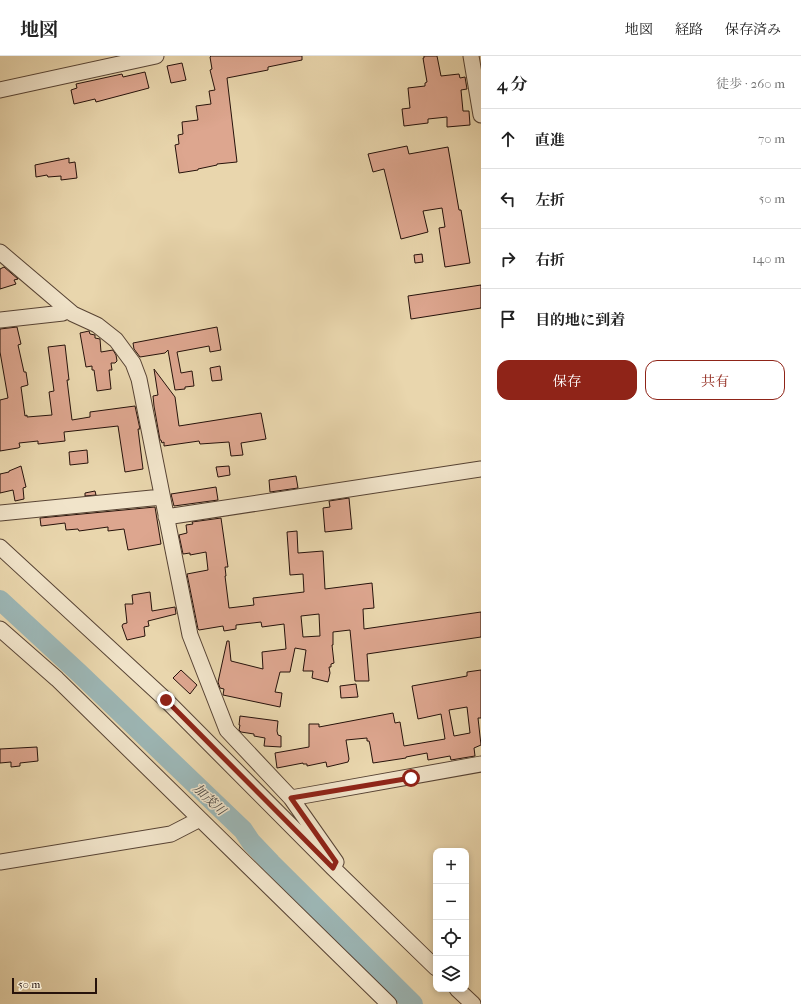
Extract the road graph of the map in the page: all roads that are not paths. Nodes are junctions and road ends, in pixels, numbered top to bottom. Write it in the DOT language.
graph roads {
  1 [pos="156,56"];
  2 [pos="471,56"];
  3 [pos="0,90"];
  4 [pos="481,115"];
  5 [pos="0,252"];
  6 [pos="66,308"];
  7 [pos="0,320"];
  8 [pos="481,469"];
  9 [pos="162,497"];
  10 [pos="0,513"];
  11 [pos="166,517"];
  12 [pos="0,547"];
  13 [pos="3,635"];
  14 [pos="481,764"];
  15 [pos="291,798"];
  16 [pos="200,819"];
  17 [pos="0,862"];
  18 [pos="333,868"];
  19 [pos="433,965"];
  20 [pos="460,992"];
  21 [pos="388,1004"];
  22 [pos="473,1004"];
  1 -- 3 [label="street"];
  2 -- 4 [label="street"];
  5 -- 6 [label="street"];
  6 -- 7 [label="street"];
  6 -- 9 [label="street"];
  8 -- 11 [label="street"];
  9 -- 10 [label="street"];
  9 -- 11 [label="street"];
  11 -- 15 [label="street"];
  12 -- 18 [label="street"];
  13 -- 16 [label="street"];
  14 -- 15 [label="street"];
  15 -- 18 [label="street"];
  16 -- 17 [label="street"];
  16 -- 21 [label="street"];
  18 -- 19 [label="street"];
  20 -- 22 [label="street"];
}
